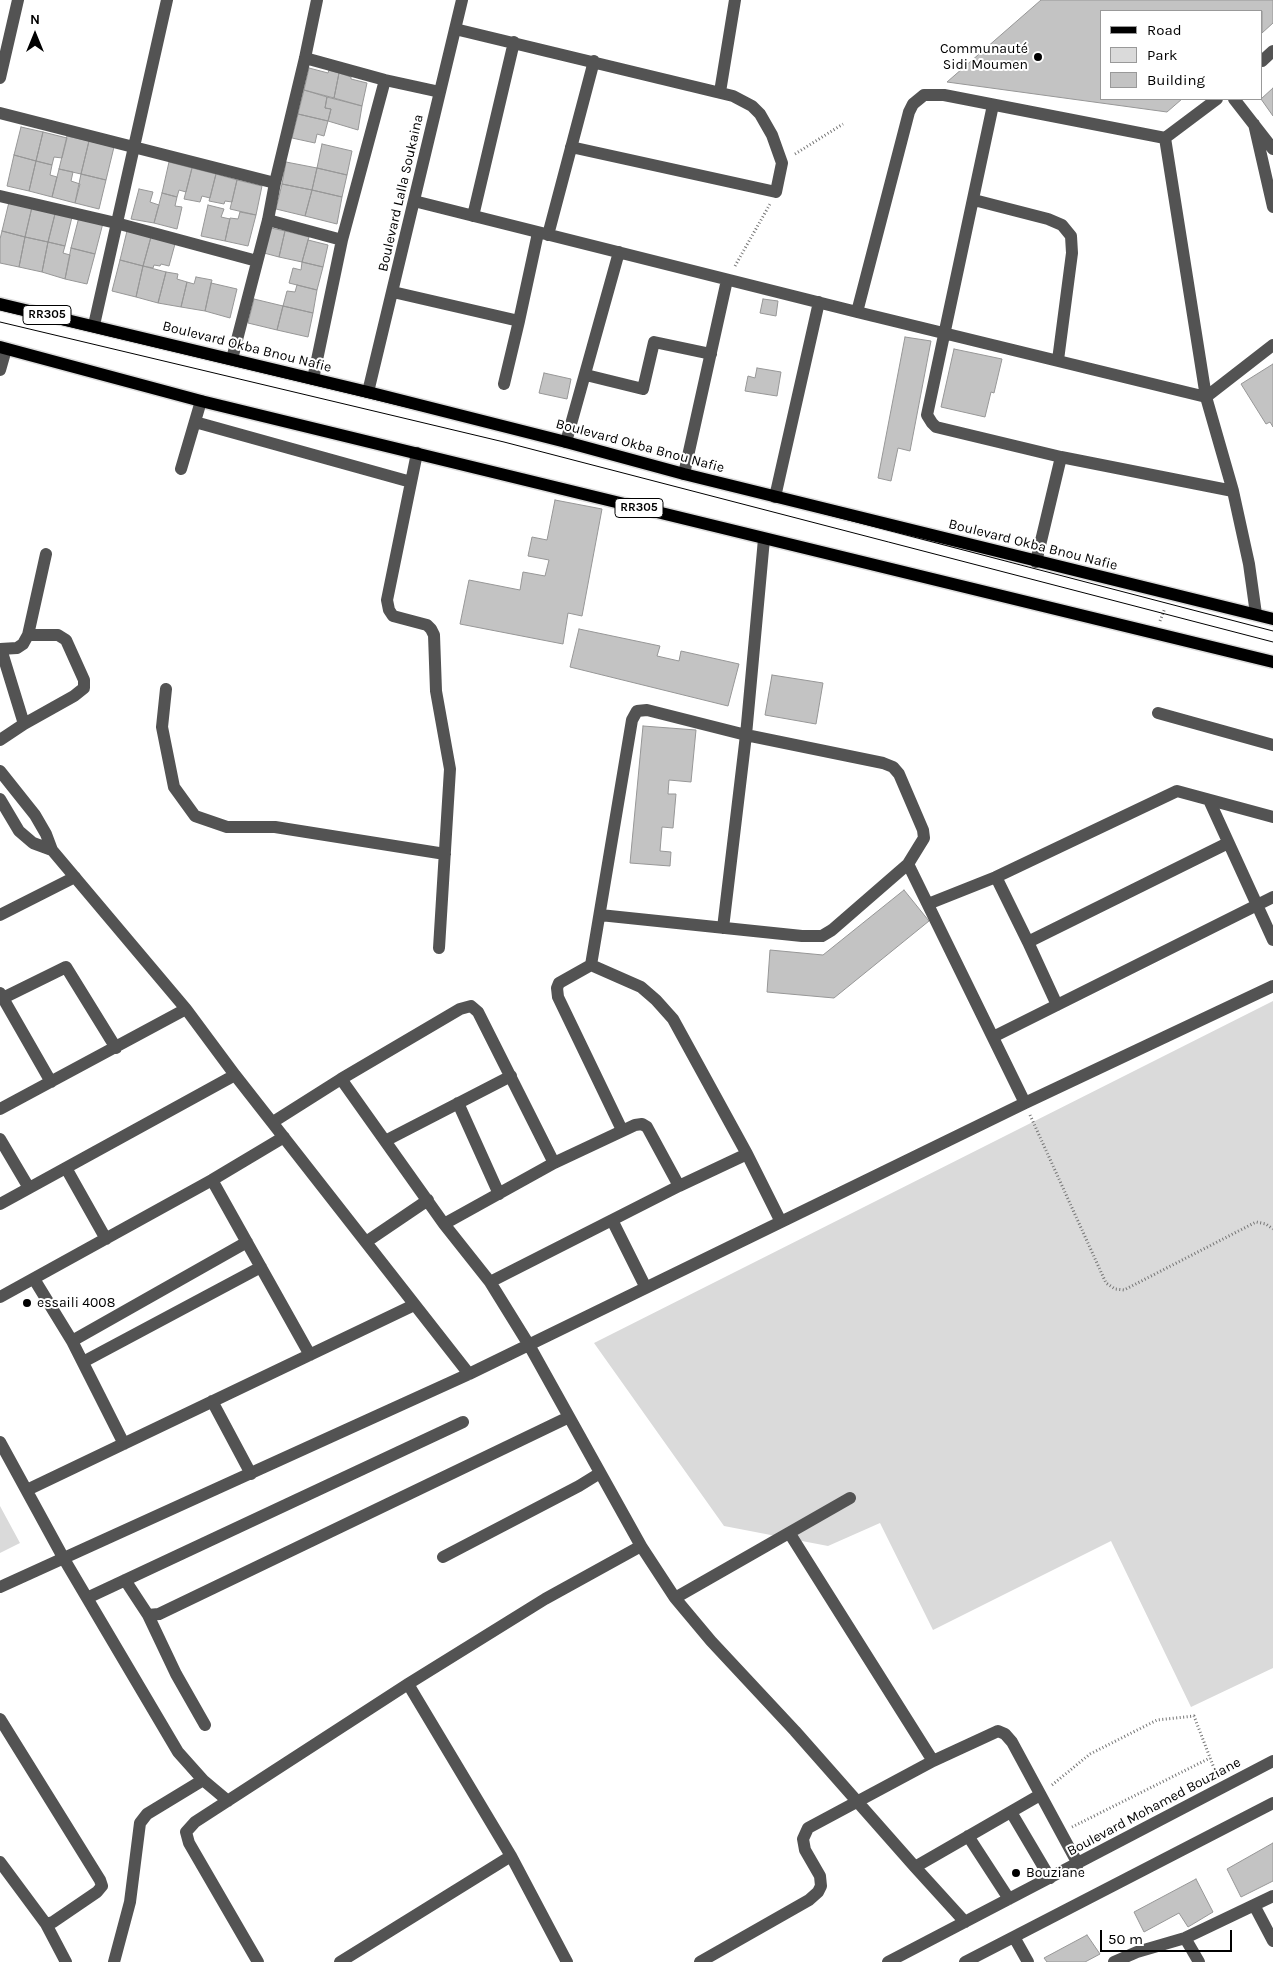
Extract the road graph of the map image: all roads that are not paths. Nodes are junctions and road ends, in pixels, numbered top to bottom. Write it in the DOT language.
graph roads {
  1 [pos="18,0"];
  2 [pos="167,0"];
  3 [pos="317,0"];
  4 [pos="462,0"];
  5 [pos="736,0"];
  6 [pos="455,29"];
  7 [pos="514,42"];
  8 [pos="1273,51"];
  9 [pos="305,58"];
  10 [pos="2,60"];
  11 [pos="1263,60"];
  12 [pos="594,61"];
  13 [pos="0,78"];
  14 [pos="385,80"];
  15 [pos="440,92"];
  16 [pos="720,92"];
  17 [pos="1216,100"];
  18 [pos="1235,100"];
  19 [pos="993,105"];
  20 [pos="0,113"];
  21 [pos="1254,124"];
  22 [pos="1165,138"];
  23 [pos="135,146"];
  24 [pos="571,147"];
  25 [pos="1273,149"];
  26 [pos="275,183"];
  27 [pos="0,196"];
  28 [pos="974,200"];
  29 [pos="414,201"];
  30 [pos="1273,207"];
  31 [pos="473,216"];
  32 [pos="268,220"];
  33 [pos="116,223"];
  34 [pos="543,234"];
  35 [pos="342,240"];
  36 [pos="619,252"];
  37 [pos="257,261"];
  38 [pos="727,280"];
  39 [pos="393,292"];
  40 [pos="819,302"];
  41 [pos="0,304"];
  42 [pos="857,312"];
  43 [pos="519,321"];
  44 [pos="94,325"];
  45 [pos="946,333"];
  46 [pos="1273,344"];
  47 [pos="3,348"];
  48 [pos="711,354"];
  49 [pos="232,359"];
  50 [pos="1058,360"];
  51 [pos="0,370"];
  52 [pos="586,375"];
  53 [pos="313,379"];
  54 [pos="504,384"];
  55 [pos="368,392"];
  56 [pos="1206,397"];
  57 [pos="201,400"];
  58 [pos="195,422"];
  59 [pos="566,442"];
  60 [pos="417,453"];
  61 [pos="1061,457"];
  62 [pos="182,468"];
  63 [pos="684,474"];
  64 [pos="411,482"];
  65 [pos="1233,491"];
  66 [pos="776,497"];
  67 [pos="764,540"];
  68 [pos="46,554"];
  69 [pos="1036,562"];
  70 [pos="1256,614"];
  71 [pos="1273,619"];
  72 [pos="28,635"];
  73 [pos="1,649"];
  74 [pos="1273,662"];
  75 [pos="166,689"];
  76 [pos="1158,713"];
  77 [pos="24,724"];
  78 [pos="746,735"];
  79 [pos="0,740"];
  80 [pos="1273,745"];
  81 [pos="0,771"];
  82 [pos="0,800"];
  83 [pos="1210,800"];
  84 [pos="1273,817"];
  85 [pos="1228,843"];
  86 [pos="52,850"];
  87 [pos="445,854"];
  88 [pos="908,864"];
  89 [pos="75,877"];
  90 [pos="996,877"];
  91 [pos="1273,897"];
  92 [pos="928,904"];
  93 [pos="1257,905"];
  94 [pos="0,915"];
  95 [pos="600,915"];
  96 [pos="723,928"];
  97 [pos="1273,940"];
  98 [pos="1028,942"];
  99 [pos="439,948"];
  100 [pos="591,965"];
  101 [pos="1273,986"];
  102 [pos="2,995"];
  103 [pos="1057,1005"];
  104 [pos="186,1009"];
  105 [pos="993,1036"];
  106 [pos="116,1048"];
  107 [pos="236,1075"];
  108 [pos="512,1076"];
  109 [pos="341,1079"];
  110 [pos="51,1082"];
  111 [pos="458,1103"];
  112 [pos="1025,1103"];
  113 [pos="0,1109"];
  114 [pos="274,1122"];
  115 [pos="622,1130"];
  116 [pos="284,1136"];
  117 [pos="0,1139"];
  118 [pos="385,1141"];
  119 [pos="748,1154"];
  120 [pos="554,1164"];
  121 [pos="66,1168"];
  122 [pos="212,1180"];
  123 [pos="679,1186"];
  124 [pos="29,1188"];
  125 [pos="500,1194"];
  126 [pos="428,1200"];
  127 [pos="0,1204"];
  128 [pos="612,1220"];
  129 [pos="781,1222"];
  130 [pos="444,1224"];
  131 [pos="106,1239"];
  132 [pos="247,1242"];
  133 [pos="366,1242"];
  134 [pos="261,1267"];
  135 [pos="34,1279"];
  136 [pos="490,1282"];
  137 [pos="646,1288"];
  138 [pos="0,1297"];
  139 [pos="414,1305"];
  140 [pos="72,1341"];
  141 [pos="529,1345"];
  142 [pos="310,1355"];
  143 [pos="83,1362"];
  144 [pos="468,1374"];
  145 [pos="212,1402"];
  146 [pos="569,1417"];
  147 [pos="463,1422"];
  148 [pos="0,1442"];
  149 [pos="124,1444"];
  150 [pos="600,1473"];
  151 [pos="251,1474"];
  152 [pos="27,1490"];
  153 [pos="850,1498"];
  154 [pos="790,1534"];
  155 [pos="641,1546"];
  156 [pos="443,1557"];
  157 [pos="64,1559"];
  158 [pos="125,1580"];
  159 [pos="0,1587"];
  160 [pos="87,1598"];
  161 [pos="675,1598"];
  162 [pos="148,1614"];
  163 [pos="408,1684"];
  164 [pos="0,1719"];
  165 [pos="205,1725"];
  166 [pos="933,1761"];
  167 [pos="1273,1761"];
  168 [pos="203,1780"];
  169 [pos="1040,1794"];
  170 [pos="228,1801"];
  171 [pos="858,1802"];
  172 [pos="1273,1803"];
  173 [pos="1011,1812"];
  174 [pos="968,1836"];
  175 [pos="511,1856"];
  176 [pos="0,1862"];
  177 [pos="1078,1864"];
  178 [pos="915,1868"];
  179 [pos="1050,1878"];
  180 [pos="1273,1896"];
  181 [pos="1009,1900"];
  182 [pos="1254,1905"];
  183 [pos="965,1922"];
  184 [pos="46,1924"];
  185 [pos="1014,1937"];
  186 [pos="1185,1938"];
  187 [pos="1273,1941"];
  188 [pos="66,1962"];
  189 [pos="114,1962"];
  190 [pos="258,1962"];
  191 [pos="340,1962"];
  192 [pos="567,1962"];
  193 [pos="700,1962"];
  194 [pos="888,1962"];
  195 [pos="965,1962"];
  196 [pos="1028,1962"];
  197 [pos="1114,1962"];
  198 [pos="1200,1962"];
  1 -- 10 [label="street"];
  2 -- 23 [label="street"];
  3 -- 9 [label="street"];
  4 -- 6 [label="street, Boulevard Lalla Soukaina"];
  5 -- 16 [label="street"];
  6 -- 7 [label="street"];
  6 -- 15 [label="street, Boulevard Lalla Soukaina"];
  7 -- 12 [label="street"];
  7 -- 31 [label="street"];
  8 -- 11 [label="street"];
  9 -- 14 [label="street"];
  9 -- 26 [label="street"];
  10 -- 13 [label="street"];
  12 -- 16 [label="street"];
  12 -- 24 [label="street"];
  14 -- 15 [label="street"];
  14 -- 35 [label="street"];
  15 -- 29 [label="street, Boulevard Lalla Soukaina"];
  16 -- 24 [label="street"];
  17 -- 22 [label="street"];
  18 -- 21 [label="street"];
  19 -- 22 [label="street"];
  19 -- 28 [label="street"];
  19 -- 42 [label="street"];
  20 -- 23 [label="street"];
  21 -- 25 [label="street"];
  21 -- 30 [label="street"];
  22 -- 56 [label="street"];
  23 -- 26 [label="street"];
  23 -- 33 [label="street"];
  24 -- 34 [label="street"];
  26 -- 32 [label="street"];
  27 -- 33 [label="street"];
  28 -- 45 [label="street"];
  28 -- 50 [label="street"];
  29 -- 31 [label="street"];
  29 -- 39 [label="street, Boulevard Lalla Soukaina"];
  31 -- 34 [label="street"];
  32 -- 35 [label="street"];
  32 -- 37 [label="street"];
  33 -- 37 [label="street"];
  33 -- 44 [label="street"];
  34 -- 36 [label="street"];
  34 -- 43 [label="street"];
  35 -- 53 [label="street"];
  36 -- 38 [label="street"];
  36 -- 52 [label="street"];
  37 -- 49 [label="street"];
  38 -- 40 [label="street"];
  38 -- 48 [label="street"];
  39 -- 43 [label="street"];
  39 -- 55 [label="street, Boulevard Lalla Soukaina"];
  40 -- 42 [label="street"];
  40 -- 66 [label="street"];
  41 -- 44 [label="main road, Boulevard Okba Bnou Nafie / RR305"];
  42 -- 45 [label="street"];
  43 -- 54 [label="street"];
  44 -- 49 [label="main road, Boulevard Okba Bnou Nafie / RR305"];
  45 -- 50 [label="street"];
  45 -- 61 [label="street"];
  46 -- 56 [label="street"];
  47 -- 51 [label="street"];
  47 -- 57 [label="main road, RR305"];
  48 -- 52 [label="street"];
  48 -- 63 [label="street"];
  49 -- 53 [label="main road, Boulevard Okba Bnou Nafie / RR305"];
  50 -- 56 [label="street"];
  52 -- 59 [label="street"];
  53 -- 55 [label="main road, Boulevard Okba Bnou Nafie / RR305"];
  55 -- 59 [label="main road, Boulevard Okba Bnou Nafie / RR305"];
  56 -- 65 [label="street"];
  57 -- 58 [label="street"];
  57 -- 60 [label="main road, RR305"];
  58 -- 62 [label="street"];
  58 -- 64 [label="street"];
  59 -- 63 [label="main road, Boulevard Okba Bnou Nafie / RR305"];
  60 -- 64 [label="street"];
  60 -- 67 [label="main road, RR305"];
  61 -- 65 [label="street"];
  61 -- 69 [label="street"];
  63 -- 66 [label="main road, Boulevard Okba Bnou Nafie / RR305"];
  64 -- 87 [label="street"];
  65 -- 70 [label="street"];
  66 -- 69 [label="main road, Boulevard Okba Bnou Nafie / RR305"];
  67 -- 74 [label="main road, RR305"];
  67 -- 78 [label="street"];
  68 -- 72 [label="street"];
  69 -- 70 [label="main road, Boulevard Okba Bnou Nafie / RR305"];
  70 -- 71 [label="main road, Boulevard Okba Bnou Nafie / RR305"];
  72 -- 73 [label="street"];
  72 -- 77 [label="street"];
  73 -- 77 [label="street"];
  75 -- 87 [label="street"];
  76 -- 80 [label="street"];
  77 -- 79 [label="street"];
  78 -- 88 [label="street"];
  78 -- 95 [label="street"];
  78 -- 96 [label="street"];
  81 -- 86 [label="street"];
  82 -- 86 [label="street"];
  83 -- 84 [label="street"];
  83 -- 85 [label="street"];
  83 -- 90 [label="street"];
  85 -- 93 [label="street"];
  85 -- 98 [label="street"];
  86 -- 89 [label="street"];
  87 -- 99 [label="street"];
  88 -- 92 [label="street"];
  88 -- 96 [label="street"];
  89 -- 94 [label="street"];
  89 -- 104 [label="street"];
  90 -- 92 [label="street"];
  90 -- 98 [label="street"];
  91 -- 93 [label="street"];
  92 -- 105 [label="street"];
  93 -- 97 [label="street"];
  93 -- 103 [label="street"];
  95 -- 96 [label="street"];
  95 -- 100 [label="street"];
  98 -- 103 [label="street"];
  100 -- 115 [label="street"];
  100 -- 119 [label="street"];
  101 -- 112 [label="street"];
  102 -- 106 [label="street"];
  102 -- 110 [label="street"];
  103 -- 105 [label="street"];
  104 -- 106 [label="street"];
  104 -- 107 [label="street"];
  105 -- 112 [label="street"];
  106 -- 110 [label="street"];
  107 -- 114 [label="street"];
  107 -- 121 [label="street"];
  108 -- 109 [label="street"];
  108 -- 111 [label="street"];
  108 -- 120 [label="street"];
  109 -- 114 [label="street"];
  109 -- 118 [label="street"];
  110 -- 113 [label="street"];
  111 -- 118 [label="street"];
  111 -- 125 [label="street"];
  112 -- 129 [label="street"];
  114 -- 116 [label="street"];
  115 -- 120 [label="street"];
  115 -- 123 [label="street"];
  116 -- 122 [label="street"];
  116 -- 133 [label="street"];
  117 -- 124 [label="street"];
  118 -- 126 [label="street"];
  119 -- 123 [label="street"];
  119 -- 129 [label="street"];
  120 -- 125 [label="street"];
  121 -- 124 [label="street"];
  121 -- 131 [label="street"];
  122 -- 131 [label="street"];
  122 -- 132 [label="street"];
  123 -- 128 [label="street"];
  124 -- 127 [label="street"];
  125 -- 130 [label="street"];
  126 -- 130 [label="street"];
  126 -- 133 [label="street"];
  128 -- 136 [label="street"];
  128 -- 137 [label="street"];
  129 -- 137 [label="street"];
  130 -- 136 [label="street"];
  131 -- 135 [label="street"];
  132 -- 134 [label="street"];
  132 -- 140 [label="street"];
  133 -- 139 [label="street"];
  134 -- 142 [label="street"];
  134 -- 143 [label="street"];
  135 -- 138 [label="street"];
  135 -- 140 [label="street"];
  136 -- 141 [label="street"];
  137 -- 141 [label="street"];
  139 -- 142 [label="street"];
  139 -- 144 [label="street"];
  140 -- 143 [label="street"];
  141 -- 144 [label="street"];
  141 -- 146 [label="street"];
  142 -- 145 [label="street"];
  143 -- 149 [label="street"];
  144 -- 151 [label="street"];
  145 -- 149 [label="street"];
  145 -- 151 [label="street"];
  146 -- 150 [label="street"];
  146 -- 162 [label="street"];
  147 -- 158 [label="street"];
  148 -- 152 [label="street"];
  149 -- 152 [label="street"];
  150 -- 155 [label="street"];
  150 -- 156 [label="street"];
  151 -- 157 [label="street"];
  152 -- 157 [label="street"];
  153 -- 154 [label="street"];
  154 -- 161 [label="street"];
  154 -- 166 [label="street"];
  155 -- 161 [label="street"];
  155 -- 163 [label="street"];
  157 -- 159 [label="street"];
  157 -- 160 [label="street"];
  158 -- 160 [label="street"];
  158 -- 162 [label="street"];
  160 -- 168 [label="street"];
  161 -- 171 [label="street"];
  162 -- 165 [label="street"];
  163 -- 170 [label="street"];
  163 -- 175 [label="street"];
  164 -- 184 [label="street"];
  166 -- 169 [label="street"];
  166 -- 171 [label="street"];
  167 -- 177 [label="street, Boulevard Mohamed Bouziane"];
  168 -- 170 [label="street"];
  168 -- 189 [label="street"];
  169 -- 173 [label="street"];
  169 -- 177 [label="street"];
  170 -- 190 [label="street"];
  171 -- 178 [label="street"];
  171 -- 193 [label="street"];
  172 -- 185 [label="street"];
  173 -- 174 [label="street"];
  173 -- 179 [label="street"];
  174 -- 178 [label="street"];
  174 -- 181 [label="street"];
  175 -- 191 [label="street"];
  175 -- 192 [label="street"];
  176 -- 184 [label="street"];
  177 -- 179 [label="street, Boulevard Mohamed Bouziane"];
  178 -- 183 [label="street"];
  179 -- 181 [label="street, Boulevard Mohamed Bouziane"];
  180 -- 182 [label="street"];
  181 -- 183 [label="street, Boulevard Mohamed Bouziane"];
  182 -- 186 [label="street"];
  182 -- 187 [label="street"];
  183 -- 194 [label="street, Boulevard Mohamed Bouziane"];
  184 -- 188 [label="street"];
  185 -- 195 [label="street"];
  185 -- 196 [label="street"];
  186 -- 197 [label="street"];
  186 -- 198 [label="street"];
}
